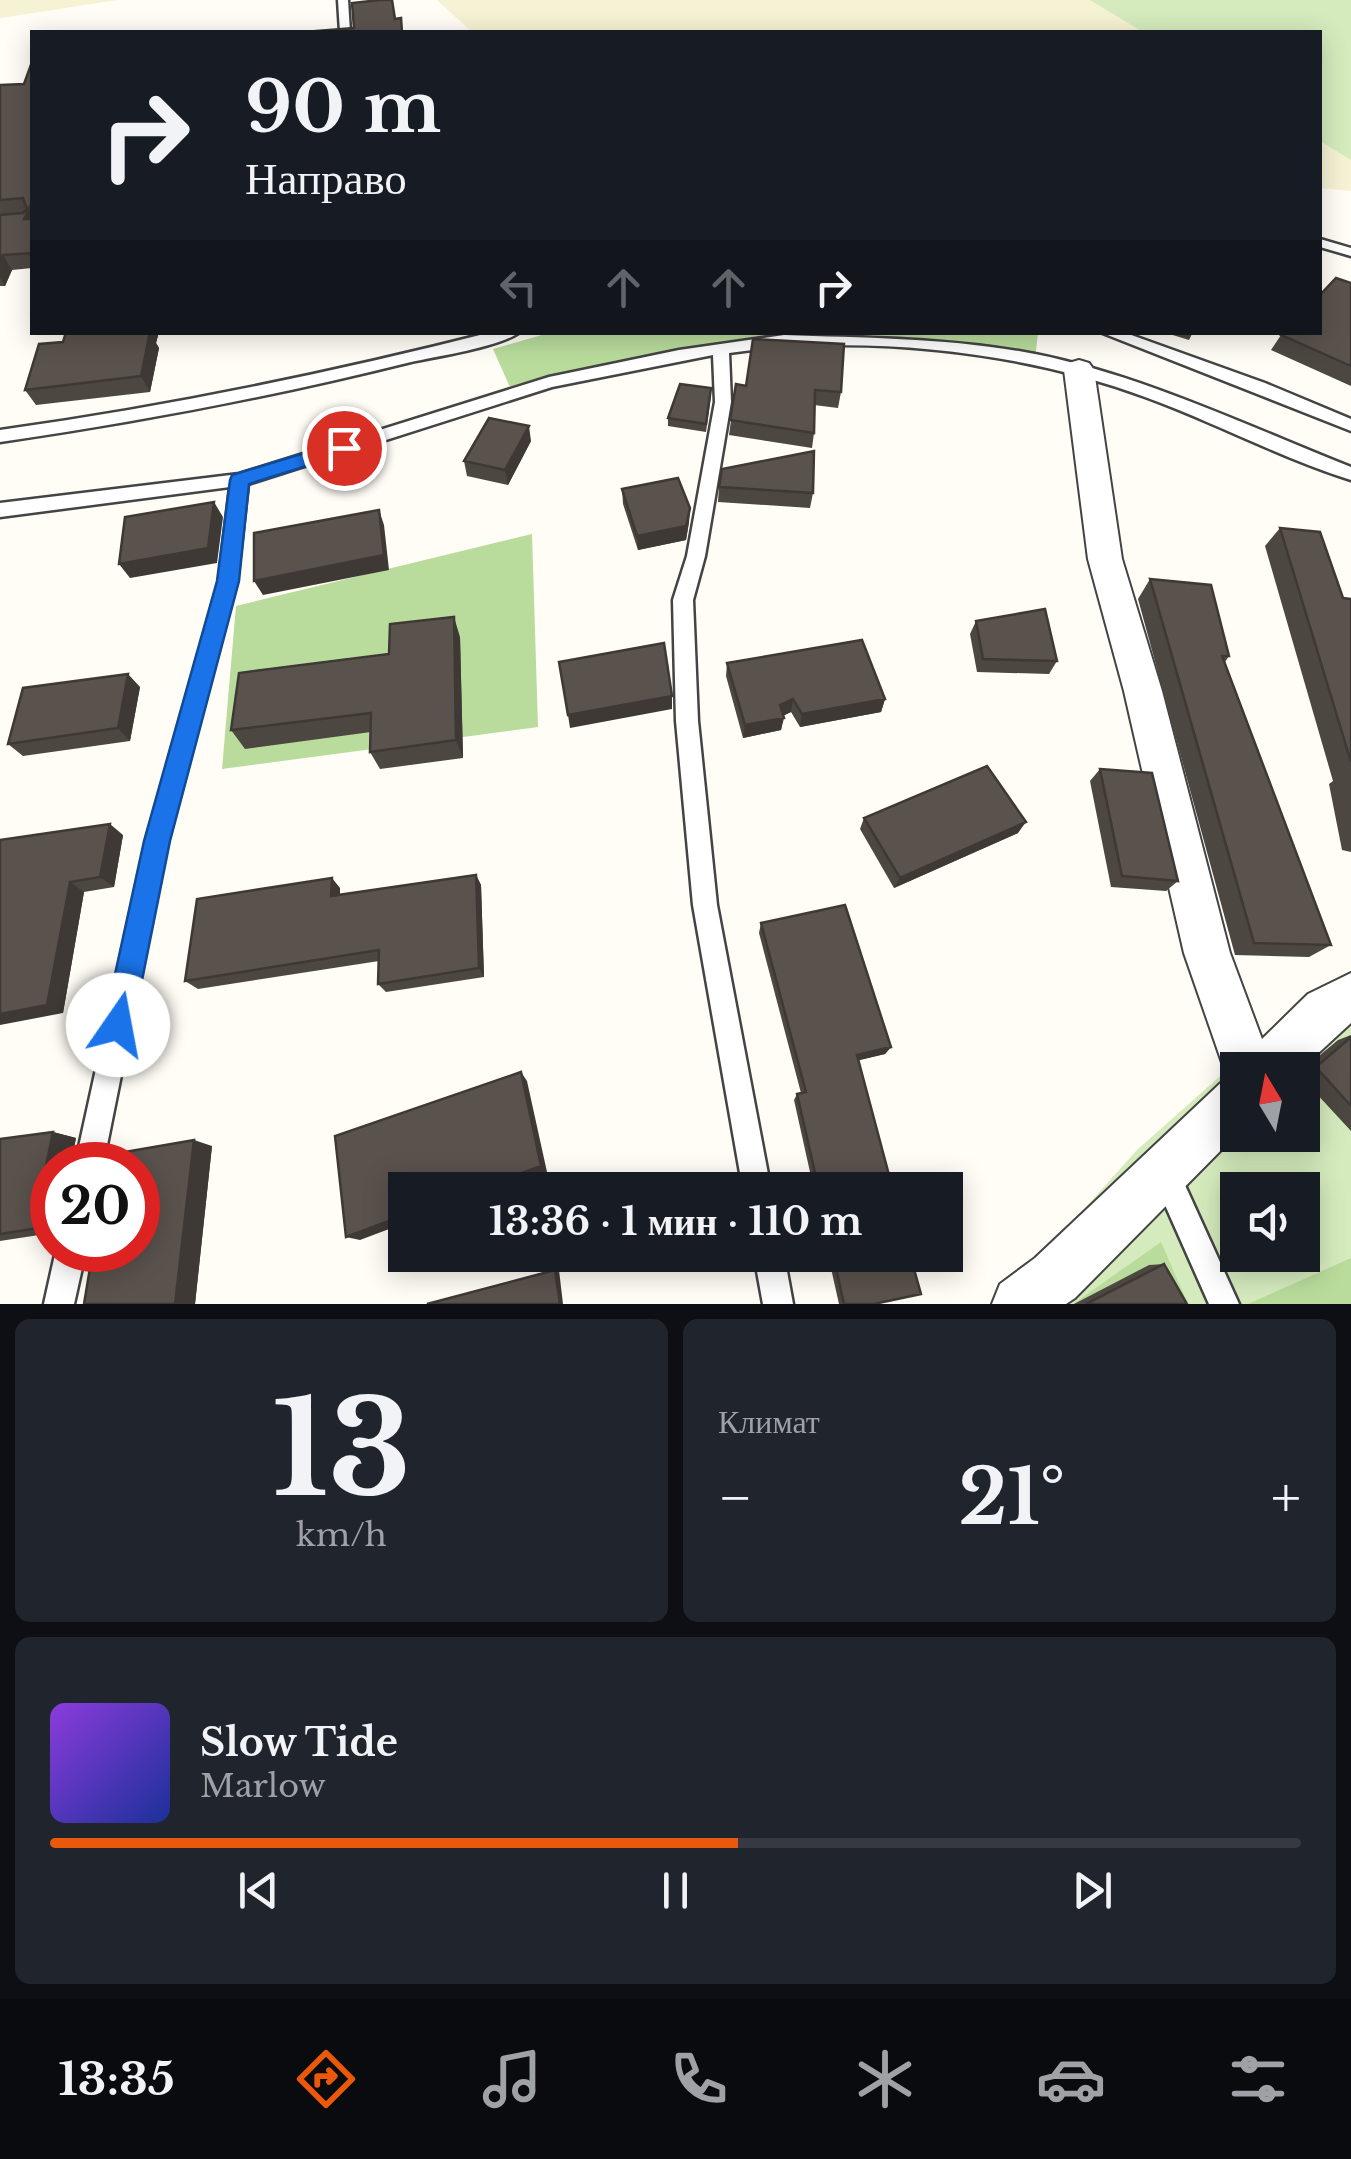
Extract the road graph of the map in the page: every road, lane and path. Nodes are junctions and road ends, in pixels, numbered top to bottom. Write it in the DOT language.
graph roads {
  1 [pos="343,0"];
  2 [pos="344,30"];
  3 [pos="1322,244"];
  4 [pos="1351,252"];
  5 [pos="499,335"];
  6 [pos="1116,335"];
  7 [pos="721,349"];
  8 [pos="1078,370"];
  9 [pos="1351,424"];
  10 [pos="0,436"];
  11 [pos="1351,474"];
  12 [pos="240,480"];
  13 [pos="0,510"];
  14 [pos="1351,997"];
  15 [pos="1243,1052"];
  16 [pos="1283,1052"];
  17 [pos="1220,1115"];
  18 [pos="94,1142"];
  19 [pos="1164,1169"];
  20 [pos="754,1172"];
  21 [pos="66,1272"];
  22 [pos="772,1272"];
  23 [pos="59,1304"];
  24 [pos="778,1304"];
  25 [pos="1020,1304"];
  26 [pos="1224,1304"];
  1 -- 2 [label="lane"];
  3 -- 4 [label="lane"];
  5 -- 10 [label="lane"];
  6 -- 9 [label="lane"];
  7 -- 8 [label="lane"];
  7 -- 12 [label="lane"];
  7 -- 20 [label="lane"];
  8 -- 11 [label="lane"];
  8 -- 15 [label="street"];
  12 -- 13 [label="lane"];
  12 -- 18 [label="lane"];
  14 -- 16 [label="street"];
  17 -- 19 [label="street"];
  19 -- 25 [label="street"];
  19 -- 26 [label="lane"];
  21 -- 23 [label="lane"];
  22 -- 24 [label="lane"];
}
